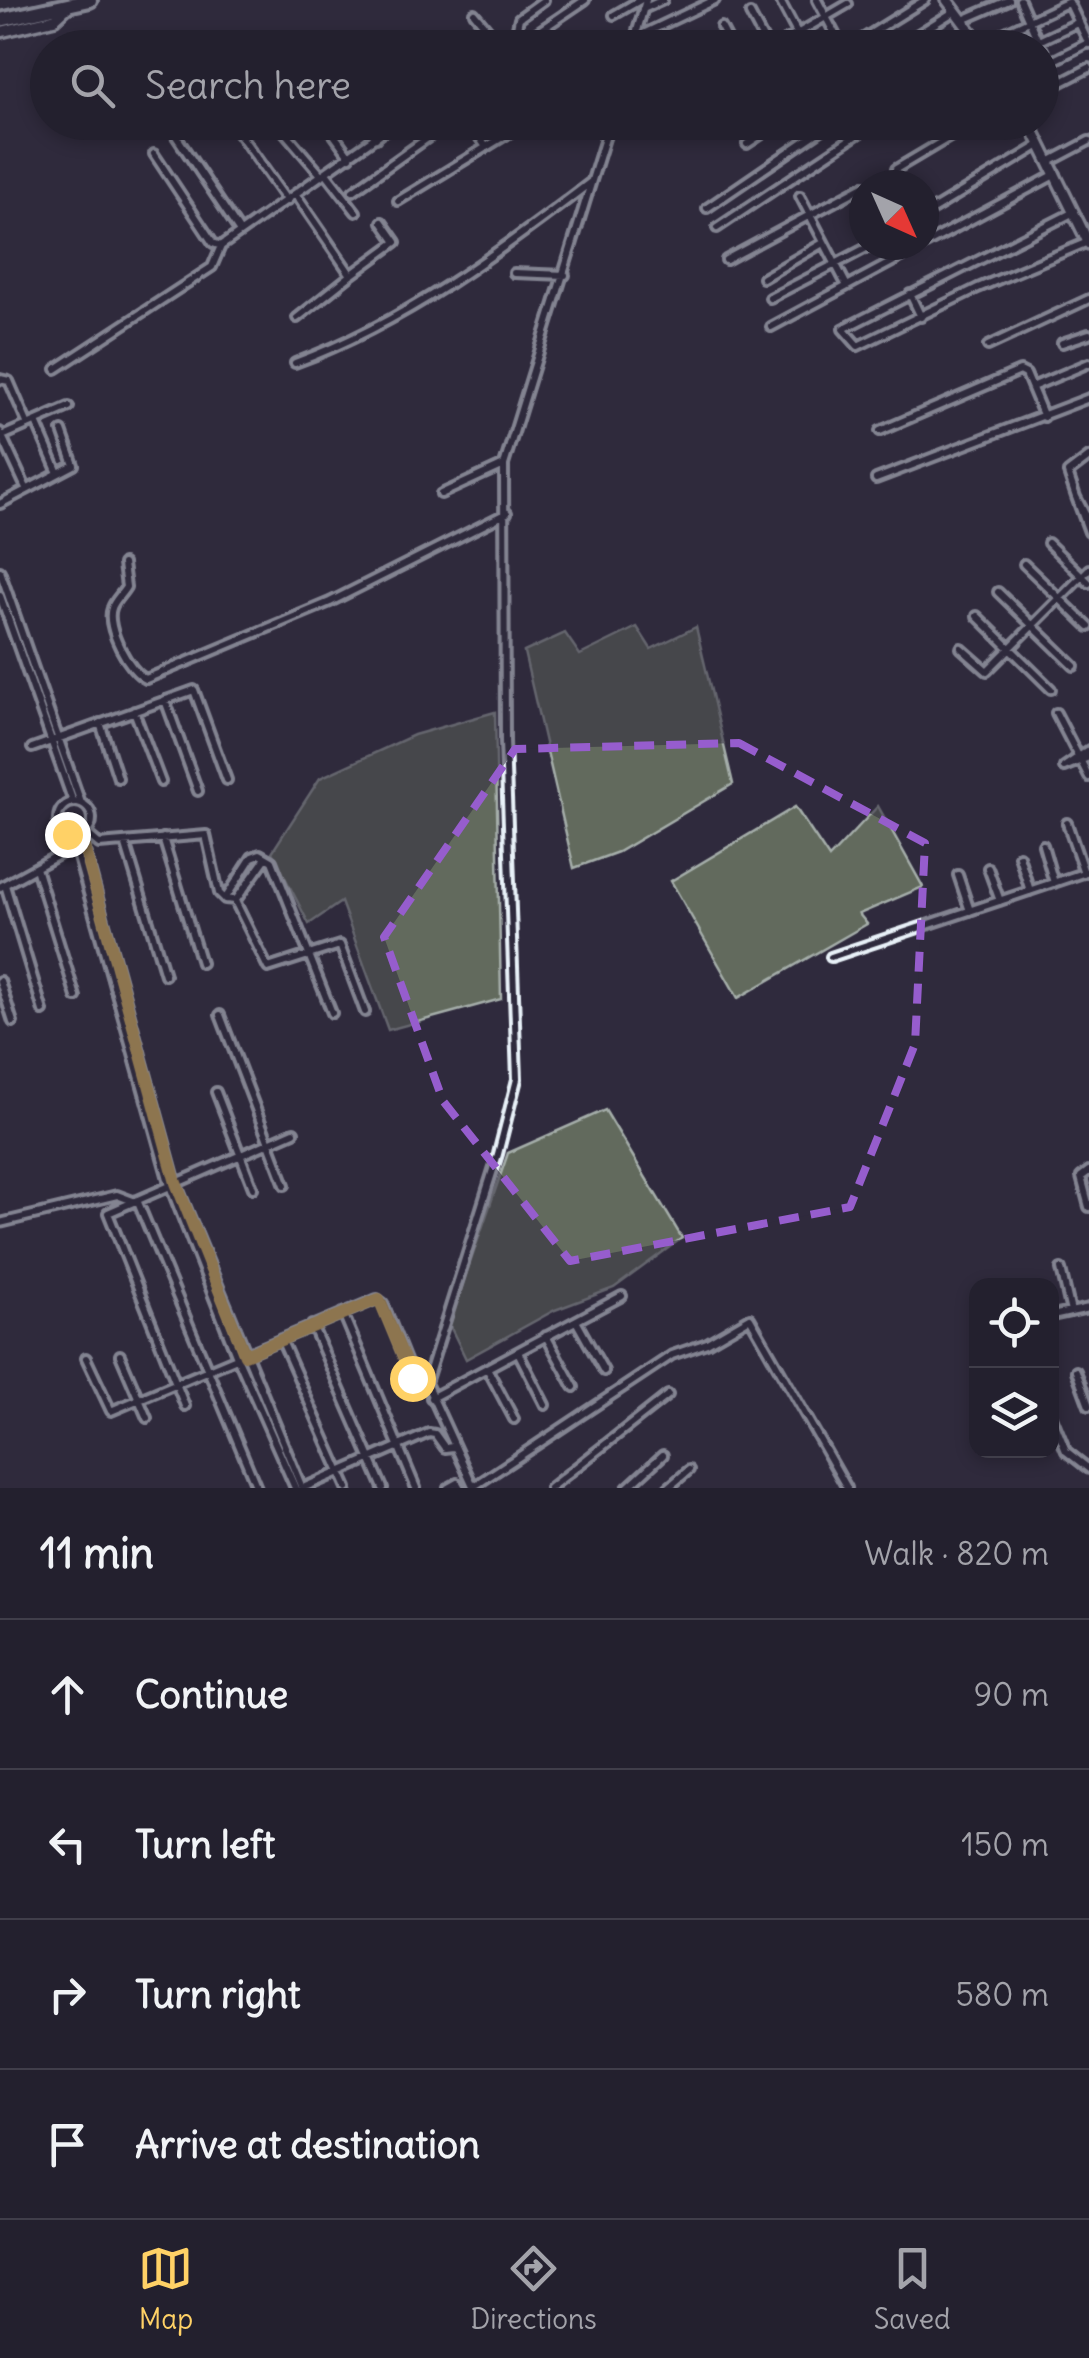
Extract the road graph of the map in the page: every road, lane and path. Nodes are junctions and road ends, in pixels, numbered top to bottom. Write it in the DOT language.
graph roads {
  1 [pos="90,0"];
  2 [pos="544,0"];
  3 [pos="585,0"];
  4 [pos="643,0"];
  5 [pos="663,0"];
  6 [pos="715,0"];
  7 [pos="817,0"];
  8 [pos="925,0"];
  9 [pos="949,0"];
  10 [pos="1009,0"];
  11 [pos="1020,0"];
  12 [pos="780,1"];
  13 [pos="66,4"];
  14 [pos="848,4"];
  15 [pos="644,10"];
  16 [pos="955,11"];
  17 [pos="474,13"];
  18 [pos="750,14"];
  19 [pos="614,16"];
  20 [pos="826,17"];
  21 [pos="0,20"];
  22 [pos="964,20"];
  23 [pos="1029,20"];
  24 [pos="1078,22"];
  25 [pos="721,27"];
  26 [pos="488,30"];
  27 [pos="517,30"];
  28 [pos="541,30"];
  29 [pos="638,30"];
  30 [pos="652,30"];
  31 [pos="723,30"];
  32 [pos="760,30"];
  33 [pos="796,30"];
  34 [pos="805,30"];
  35 [pos="833,30"];
  36 [pos="877,30"];
  37 [pos="925,30"];
  38 [pos="971,30"];
  39 [pos="1011,30"];
  40 [pos="1033,30"];
  41 [pos="0,32"];
  42 [pos="1059,34"];
  43 [pos="1089,44"];
  44 [pos="1059,58"];
  45 [pos="1089,68"];
  46 [pos="1060,83"];
  47 [pos="179,140"];
  48 [pos="244,140"];
  49 [pos="292,140"];
  50 [pos="338,140"];
  51 [pos="373,140"];
  52 [pos="425,140"];
  53 [pos="481,140"];
  54 [pos="497,140"];
  55 [pos="605,140"];
  56 [pos="753,140"];
  57 [pos="807,140"];
  58 [pos="849,140"];
  59 [pos="945,140"];
  60 [pos="1039,140"];
  61 [pos="1089,142"];
  62 [pos="747,144"];
  63 [pos="1041,144"];
  64 [pos="486,147"];
  65 [pos="154,154"];
  66 [pos="350,156"];
  67 [pos="1051,160"];
  68 [pos="896,169"];
  69 [pos="1057,174"];
  70 [pos="324,175"];
  71 [pos="592,181"];
  72 [pos="353,191"];
  73 [pos="296,194"];
  74 [pos="849,194"];
  75 [pos="800,196"];
  76 [pos="398,200"];
  77 [pos="287,201"];
  78 [pos="939,206"];
  79 [pos="707,208"];
  80 [pos="356,212"];
  81 [pos="1074,212"];
  82 [pos="811,215"];
  83 [pos="382,222"];
  84 [pos="717,228"];
  85 [pos="240,232"];
  86 [pos="823,243"];
  87 [pos="1088,243"];
  88 [pos="221,246"];
  89 [pos="849,258"];
  90 [pos="726,260"];
  91 [pos="835,266"];
  92 [pos="514,273"];
  93 [pos="565,275"];
  94 [pos="351,276"];
  95 [pos="763,278"];
  96 [pos="847,286"];
  97 [pos="910,294"];
  98 [pos="770,298"];
  99 [pos="1089,299"];
  100 [pos="921,316"];
  101 [pos="296,318"];
  102 [pos="771,327"];
  103 [pos="1089,334"];
  104 [pos="1062,343"];
  105 [pos="988,346"];
  106 [pos="295,363"];
  107 [pos="1089,363"];
  108 [pos="56,369"];
  109 [pos="0,379"];
  110 [pos="1032,387"];
  111 [pos="1089,398"];
  112 [pos="69,407"];
  113 [pos="1044,416"];
  114 [pos="32,423"];
  115 [pos="62,430"];
  116 [pos="880,431"];
  117 [pos="1,435"];
  118 [pos="1089,457"];
  119 [pos="504,465"];
  120 [pos="58,473"];
  121 [pos="876,479"];
  122 [pos="27,490"];
  123 [pos="441,494"];
  124 [pos="1076,497"];
  125 [pos="0,504"];
  126 [pos="506,513"];
  127 [pos="1089,522"];
  128 [pos="1089,532"];
  129 [pos="1048,543"];
  130 [pos="124,564"];
  131 [pos="1024,564"];
  132 [pos="0,571"];
  133 [pos="1086,573"];
  134 [pos="1089,583"];
  135 [pos="998,592"];
  136 [pos="0,596"];
  137 [pos="1060,598"];
  138 [pos="977,616"];
  139 [pos="1032,625"];
  140 [pos="1089,627"];
  141 [pos="961,648"];
  142 [pos="1009,648"];
  143 [pos="1074,666"];
  144 [pos="1051,689"];
  145 [pos="166,700"];
  146 [pos="134,711"];
  147 [pos="1056,713"];
  148 [pos="100,724"];
  149 [pos="56,739"];
  150 [pos="32,748"];
  151 [pos="1084,756"];
  152 [pos="1089,777"];
  153 [pos="118,778"];
  154 [pos="227,780"];
  155 [pos="162,782"];
  156 [pos="198,791"];
  157 [pos="77,803"];
  158 [pos="1068,823"];
  159 [pos="80,835"];
  160 [pos="163,838"];
  161 [pos="125,841"];
  162 [pos="1043,845"];
  163 [pos="75,846"];
  164 [pos="1018,856"];
  165 [pos="266,858"];
  166 [pos="36,868"];
  167 [pos="988,868"];
  168 [pos="1086,872"];
  169 [pos="958,875"];
  170 [pos="1054,883"];
  171 [pos="2,886"];
  172 [pos="1030,891"];
  173 [pos="225,899"];
  174 [pos="234,901"];
  175 [pos="1000,901"];
  176 [pos="970,911"];
  177 [pos="308,954"];
  178 [pos="831,957"];
  179 [pos="201,963"];
  180 [pos="165,975"];
  181 [pos="0,980"];
  182 [pos="76,997"];
  183 [pos="43,1011"];
  184 [pos="365,1012"];
  185 [pos="332,1014"];
  186 [pos="220,1016"];
  187 [pos="13,1022"];
  188 [pos="216,1092"];
  189 [pos="294,1132"];
  190 [pos="268,1143"];
  191 [pos="238,1156"];
  192 [pos="1089,1172"];
  193 [pos="173,1184"];
  194 [pos="285,1185"];
  195 [pos="252,1188"];
  196 [pos="136,1201"];
  197 [pos="1089,1207"];
  198 [pos="0,1223"];
  199 [pos="1061,1268"];
  200 [pos="622,1296"];
  201 [pos="1089,1308"];
  202 [pos="1072,1312"];
  203 [pos="342,1313"];
  204 [pos="1059,1315"];
  205 [pos="576,1320"];
  206 [pos="312,1325"];
  207 [pos="546,1336"];
  208 [pos="281,1339"];
  209 [pos="518,1352"];
  210 [pos="120,1355"];
  211 [pos="241,1356"];
  212 [pos="86,1358"];
  213 [pos="487,1368"];
  214 [pos="207,1370"];
  215 [pos="604,1371"];
  216 [pos="1076,1371"];
  217 [pos="412,1378"];
  218 [pos="174,1384"];
  219 [pos="574,1388"];
  220 [pos="668,1396"];
  221 [pos="431,1398"];
  222 [pos="139,1399"];
  223 [pos="545,1405"];
  224 [pos="184,1406"];
  225 [pos="1089,1406"];
  226 [pos="147,1418"];
  227 [pos="514,1419"];
  228 [pos="1059,1434"];
  229 [pos="399,1446"];
  230 [pos="453,1446"];
  231 [pos="663,1455"];
  232 [pos="370,1460"];
  233 [pos="689,1470"];
  234 [pos="1089,1470"];
  235 [pos="340,1472"];
  236 [pos="257,1488"];
  237 [pos="300,1488"];
  238 [pos="347,1488"];
  239 [pos="383,1488"];
  240 [pos="416,1488"];
  241 [pos="448,1488"];
  242 [pos="460,1488"];
  243 [pos="474,1488"];
  244 [pos="550,1488"];
  245 [pos="627,1488"];
  246 [pos="668,1488"];
  247 [pos="848,1488"];
  1 -- 13 [label="highway"];
  2 -- 27 [label="street"];
  3 -- 28 [label="street"];
  4 -- 15 [label="street"];
  4 -- 19 [label="street"];
  5 -- 15 [label="street"];
  6 -- 30 [label="street"];
  7 -- 20 [label="street"];
  8 -- 36 [label="street"];
  9 -- 16 [label="street"];
  10 -- 22 [label="street"];
  11 -- 23 [label="street"];
  12 -- 33 [label="street"];
  13 -- 21 [label="highway"];
  13 -- 41 [label="street"];
  14 -- 20 [label="street"];
  15 -- 29 [label="street"];
  16 -- 22 [label="street"];
  16 -- 37 [label="street"];
  17 -- 26 [label="street"];
  18 -- 32 [label="street"];
  20 -- 34 [label="street"];
  20 -- 35 [label="street"];
  22 -- 38 [label="street"];
  23 -- 24 [label="street"];
  23 -- 39 [label="street"];
  23 -- 40 [label="street"];
  24 -- 42 [label="street"];
  24 -- 43 [label="street"];
  25 -- 31 [label="street"];
  43 -- 44 [label="street"];
  45 -- 46 [label="street"];
  47 -- 85 [label="street"];
  48 -- 77 [label="street"];
  49 -- 70 [label="street"];
  50 -- 66 [label="street"];
  51 -- 66 [label="street"];
  52 -- 72 [label="street"];
  53 -- 64 [label="street"];
  54 -- 64 [label="street"];
  55 -- 71 [label="street"];
  56 -- 62 [label="street"];
  57 -- 79 [label="street"];
  58 -- 84 [label="street"];
  59 -- 68 [label="street"];
  60 -- 63 [label="street"];
  61 -- 67 [label="street"];
  63 -- 67 [label="street"];
  63 -- 78 [label="street"];
  64 -- 76 [label="street"];
  65 -- 88 [label="street"];
  66 -- 70 [label="street"];
  67 -- 69 [label="street"];
  69 -- 81 [label="street"];
  69 -- 96 [label="street"];
  70 -- 73 [label="street"];
  70 -- 80 [label="street"];
  71 -- 93 [label="street"];
  71 -- 106 [label="street"];
  73 -- 77 [label="street"];
  73 -- 94 [label="street"];
  74 -- 82 [label="street"];
  75 -- 82 [label="street"];
  77 -- 85 [label="street"];
  81 -- 87 [label="street"];
  81 -- 97 [label="street"];
  82 -- 86 [label="street"];
  82 -- 90 [label="street"];
  83 -- 94 [label="street"];
  85 -- 88 [label="street"];
  86 -- 91 [label="street"];
  86 -- 95 [label="street"];
  87 -- 100 [label="street"];
  88 -- 108 [label="street"];
  89 -- 91 [label="street"];
  91 -- 96 [label="street"];
  91 -- 98 [label="street"];
  92 -- 93 [label="street"];
  93 -- 119 [label="street"];
  94 -- 101 [label="street"];
  96 -- 102 [label="street"];
  97 -- 100 [label="street"];
  97 -- 100 [label="street"];
  99 -- 105 [label="street"];
  103 -- 104 [label="street"];
  107 -- 110 [label="street"];
  109 -- 114 [label="street"];
  110 -- 113 [label="street"];
  110 -- 116 [label="street"];
  111 -- 113 [label="street"];
  112 -- 114 [label="street"];
  113 -- 121 [label="street"];
  114 -- 117 [label="street"];
  114 -- 120 [label="street"];
  115 -- 120 [label="street"];
  117 -- 122 [label="street"];
  118 -- 124 [label="street"];
  119 -- 123 [label="street"];
  119 -- 126 [label="street"];
  120 -- 122 [label="street"];
  122 -- 125 [label="street"];
  124 -- 127 [label="street"];
  124 -- 128 [label="street"];
  126 -- 130 [label="street"];
  126 -- 221 [label="street"];
  129 -- 133 [label="street"];
  131 -- 137 [label="street"];
  132 -- 149 [label="street"];
  133 -- 134 [label="street"];
  133 -- 137 [label="street"];
  135 -- 139 [label="street"];
  136 -- 149 [label="street"];
  137 -- 139 [label="street"];
  137 -- 140 [label="street"];
  138 -- 142 [label="street"];
  139 -- 142 [label="street"];
  139 -- 143 [label="street"];
  141 -- 142 [label="street"];
  142 -- 144 [label="street"];
  145 -- 146 [label="street"];
  145 -- 154 [label="street"];
  145 -- 156 [label="street"];
  146 -- 148 [label="street"];
  146 -- 155 [label="street"];
  147 -- 151 [label="street"];
  148 -- 149 [label="street"];
  148 -- 153 [label="street"];
  149 -- 150 [label="street"];
  149 -- 157 [label="street"];
  151 -- 152 [label="street"];
  157 -- 159 [label="street"];
  157 -- 159 [label="street"];
  158 -- 168 [label="street"];
  159 -- 161 [label="street"];
  159 -- 163 [label="street"];
  159 -- 193 [label="street"];
  160 -- 161 [label="street"];
  160 -- 173 [label="street"];
  160 -- 179 [label="street"];
  161 -- 180 [label="street"];
  162 -- 170 [label="street"];
  163 -- 166 [label="street"];
  163 -- 193 [label="street"];
  164 -- 172 [label="street"];
  165 -- 173 [label="street"];
  165 -- 174 [label="street"];
  165 -- 177 [label="street"];
  166 -- 171 [label="street"];
  166 -- 182 [label="street"];
  167 -- 175 [label="street"];
  168 -- 170 [label="street"];
  169 -- 176 [label="street"];
  170 -- 172 [label="street"];
  171 -- 183 [label="street"];
  172 -- 175 [label="street"];
  173 -- 174 [label="street"];
  174 -- 177 [label="street"];
  175 -- 176 [label="street"];
  176 -- 178 [label="street"];
  177 -- 184 [label="street"];
  177 -- 185 [label="street"];
  181 -- 187 [label="street"];
  186 -- 190 [label="street"];
  188 -- 191 [label="street"];
  189 -- 190 [label="street"];
  190 -- 191 [label="street"];
  190 -- 194 [label="street"];
  191 -- 193 [label="street"];
  191 -- 195 [label="street"];
  192 -- 197 [label="street"];
  193 -- 196 [label="street"];
  193 -- 211 [label="street"];
  196 -- 198 [label="street"];
  196 -- 214 [label="street"];
  196 -- 218 [label="street"];
  199 -- 202 [label="street"];
  200 -- 205 [label="street"];
  201 -- 202 [label="street"];
  202 -- 204 [label="street"];
  203 -- 206 [label="street"];
  203 -- 217 [label="street"];
  203 -- 229 [label="street"];
  205 -- 207 [label="street"];
  205 -- 215 [label="street"];
  206 -- 208 [label="street"];
  206 -- 232 [label="street"];
  207 -- 209 [label="street"];
  207 -- 219 [label="street"];
  208 -- 211 [label="street"];
  208 -- 235 [label="street"];
  209 -- 213 [label="street"];
  209 -- 223 [label="street"];
  210 -- 222 [label="street"];
  211 -- 214 [label="street"];
  211 -- 237 [label="street"];
  212 -- 222 [label="street"];
  213 -- 221 [label="street"];
  213 -- 227 [label="street"];
  214 -- 218 [label="street"];
  214 -- 236 [label="street"];
  216 -- 225 [label="street"];
  218 -- 222 [label="street"];
  218 -- 224 [label="street"];
  220 -- 244 [label="street"];
  221 -- 230 [label="street"];
  222 -- 226 [label="street"];
  228 -- 234 [label="street"];
  229 -- 230 [label="street"];
  229 -- 232 [label="street"];
  229 -- 240 [label="street"];
  230 -- 243 [label="street"];
  231 -- 245 [label="street"];
  232 -- 235 [label="street"];
  232 -- 239 [label="street"];
  233 -- 246 [label="street"];
  235 -- 237 [label="street"];
  235 -- 238 [label="street"];
  241 -- 242 [label="street"];
  243 -- 247 [label="street"];
}
